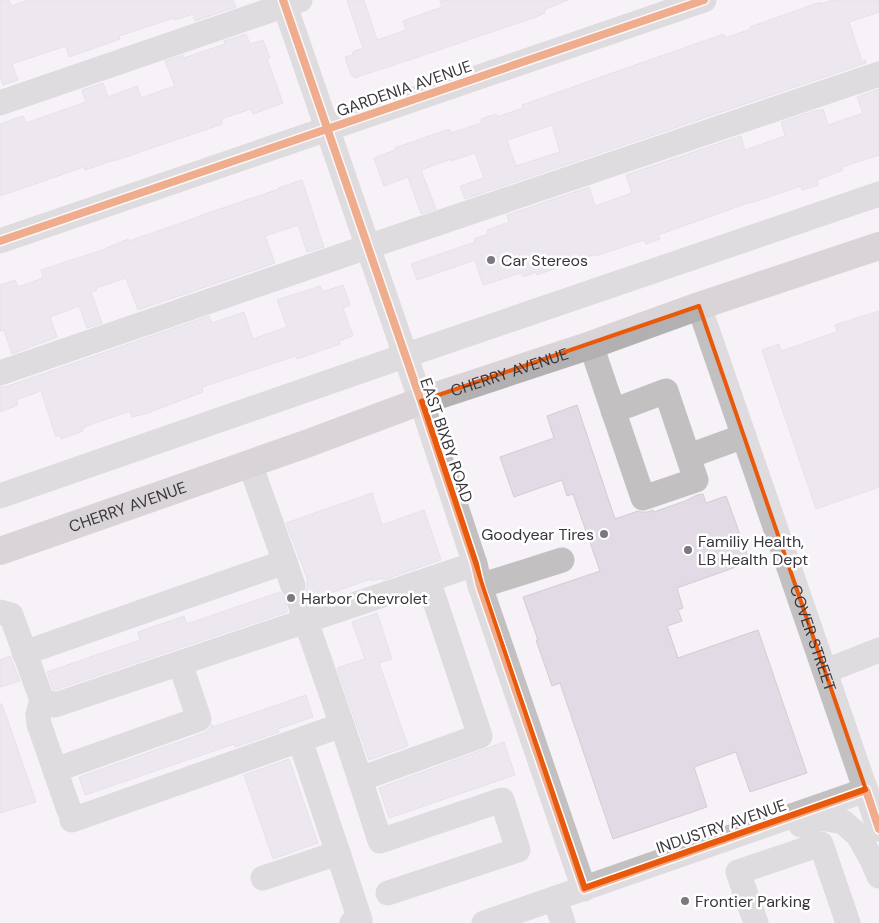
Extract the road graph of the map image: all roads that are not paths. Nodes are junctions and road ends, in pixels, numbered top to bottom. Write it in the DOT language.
graph roads {
  1 [pos="704,0"];
  2 [pos="289,2"];
  3 [pos="879,74"];
  4 [pos="0,103"];
  5 [pos="328,129"];
  6 [pos="879,194"];
  7 [pos="0,241"];
  8 [pos="879,246"];
  9 [pos="367,247"];
  10 [pos="699,306"];
  11 [pos="591,345"];
  12 [pos="404,356"];
  13 [pos="0,373"];
  14 [pos="420,401"];
  15 [pos="613,411"];
  16 [pos="744,436"];
  17 [pos="688,456"];
  18 [pos="250,464"];
  19 [pos="0,496"];
  20 [pos="0,551"];
  21 [pos="562,560"];
  22 [pos="285,562"];
  23 [pos="477,575"];
  24 [pos="428,580"];
  25 [pos="300,604"];
  26 [pos="0,612"];
  27 [pos="879,650"];
  28 [pos="24,652"];
  29 [pos="180,664"];
  30 [pos="826,671"];
  31 [pos="42,700"];
  32 [pos="342,725"];
  33 [pos="300,740"];
  34 [pos="55,770"];
  35 [pos="360,779"];
  36 [pos="866,790"];
  37 [pos="879,829"];
  38 [pos="727,839"];
  39 [pos="338,853"];
  40 [pos="879,876"];
  41 [pos="263,878"];
  42 [pos="584,889"];
  43 [pos="388,893"];
  44 [pos="555,899"];
  45 [pos="352,923"];
  46 [pos="484,923"];
  47 [pos="563,923"];
  48 [pos="756,923"];
  49 [pos="848,923"];
  1 -- 5 [label="street, GARDENIA AVENUE"];
  2 -- 4 [label="street"];
  2 -- 5 [label="street, EAST BIXBY ROAD"];
  3 -- 9 [label="street"];
  5 -- 7 [label="street, GARDENIA AVENUE"];
  5 -- 9 [label="street, EAST BIXBY ROAD"];
  6 -- 12 [label="street"];
  8 -- 10 [label="main road, CHERRY AVENUE"];
  9 -- 12 [label="street, EAST BIXBY ROAD"];
  9 -- 13 [label="street"];
  10 -- 11 [label="main road, CHERRY AVENUE"];
  10 -- 16 [label="street, COVER STREET"];
  11 -- 14 [label="main road, CHERRY AVENUE"];
  11 -- 15 [label="street"];
  12 -- 14 [label="street, EAST BIXBY ROAD"];
  12 -- 19 [label="street"];
  14 -- 18 [label="main road, CHERRY AVENUE"];
  14 -- 23 [label="street, EAST BIXBY ROAD"];
  15 -- 17 [label="street"];
  15 -- 17 [label="street"];
  16 -- 17 [label="street"];
  16 -- 30 [label="street, COVER STREET"];
  18 -- 20 [label="main road, CHERRY AVENUE"];
  18 -- 22 [label="street"];
  21 -- 23 [label="street"];
  22 -- 25 [label="street"];
  22 -- 28 [label="street"];
  23 -- 24 [label="street"];
  23 -- 42 [label="street, EAST BIXBY ROAD"];
  24 -- 25 [label="street"];
  24 -- 35 [label="street"];
  25 -- 29 [label="street"];
  25 -- 32 [label="street"];
  26 -- 28 [label="street"];
  27 -- 30 [label="street"];
  28 -- 31 [label="street"];
  29 -- 31 [label="street"];
  29 -- 34 [label="street"];
  30 -- 36 [label="street, COVER STREET"];
  31 -- 34 [label="street"];
  32 -- 33 [label="street"];
  32 -- 35 [label="street"];
  33 -- 34 [label="street"];
  33 -- 39 [label="street"];
  35 -- 43 [label="street"];
  36 -- 37 [label="street, COVER STREET"];
  36 -- 38 [label="street, INDUSTRY AVENUE"];
  38 -- 40 [label="street"];
  38 -- 42 [label="street, INDUSTRY AVENUE"];
  39 -- 41 [label="street"];
  39 -- 45 [label="street"];
  42 -- 44 [label="street, INDUSTRY AVENUE"];
  44 -- 46 [label="street, INDUSTRY AVENUE"];
  44 -- 47 [label="street"];
  48 -- 49 [label="street"];
}
